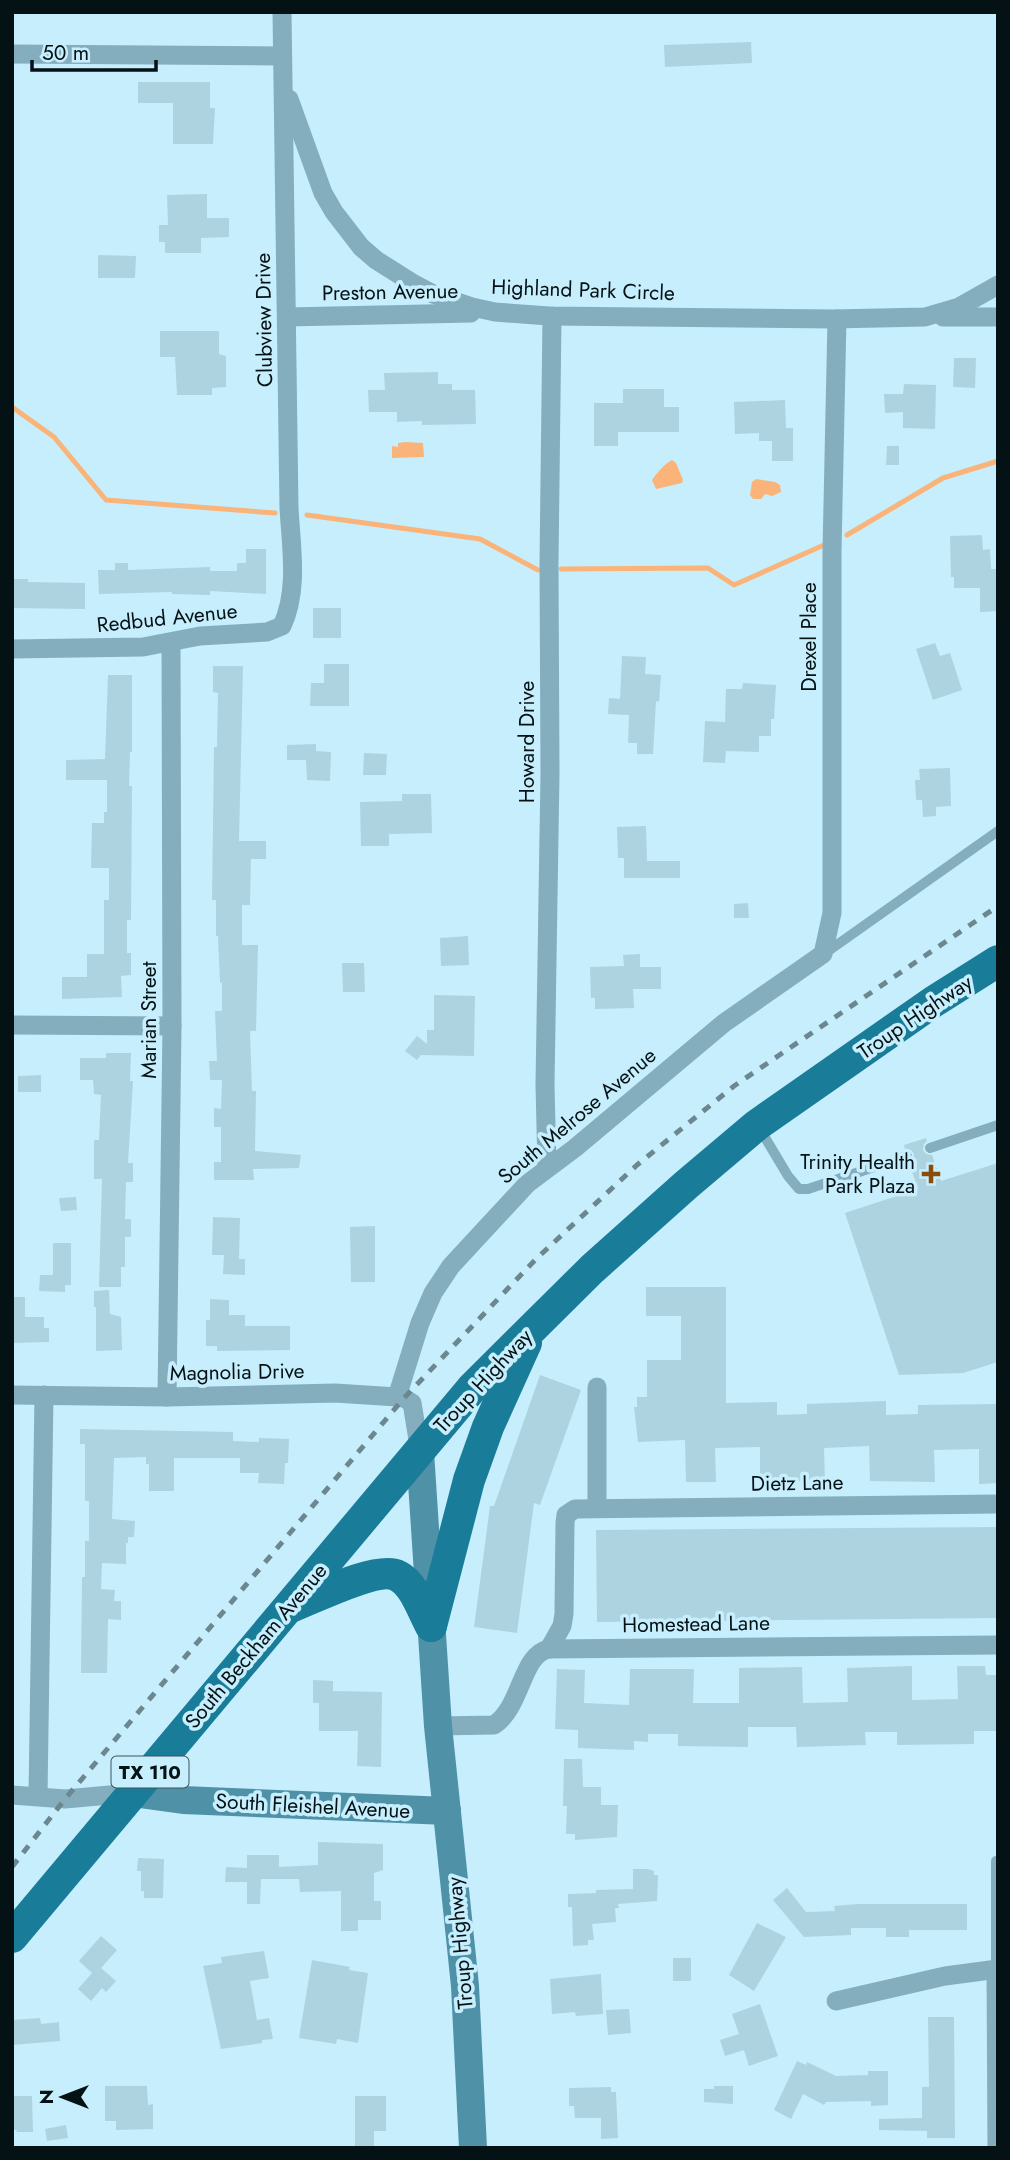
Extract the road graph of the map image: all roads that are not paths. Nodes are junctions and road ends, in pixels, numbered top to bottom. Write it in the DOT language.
graph roads {
  1 [pos="282,12"];
  2 [pos="12,54"];
  3 [pos="282,56"];
  4 [pos="283,82"];
  5 [pos="998,285"];
  6 [pos="495,312"];
  7 [pos="552,316"];
  8 [pos="287,317"];
  9 [pos="925,317"];
  10 [pos="998,317"];
  11 [pos="838,319"];
  12 [pos="282,626"];
  13 [pos="171,643"];
  14 [pos="12,649"];
  15 [pos="998,831"];
  16 [pos="823,954"];
  17 [pos="998,961"];
  18 [pos="12,1026"];
  19 [pos="172,1026"];
  20 [pos="757,1125"];
  21 [pos="998,1125"];
  22 [pos="930,1149"];
  23 [pos="907,1156"];
  24 [pos="547,1168"];
  25 [pos="533,1327"];
  26 [pos="597,1387"];
  27 [pos="12,1395"];
  28 [pos="44,1395"];
  29 [pos="167,1397"];
  30 [pos="397,1397"];
  31 [pos="420,1452"];
  32 [pos="998,1504"];
  33 [pos="597,1508"];
  34 [pos="289,1608"];
  35 [pos="431,1626"];
  36 [pos="998,1645"];
  37 [pos="550,1649"];
  38 [pos="438,1726"];
  39 [pos="132,1793"];
  40 [pos="12,1795"];
  41 [pos="38,1796"];
  42 [pos="447,1811"];
  43 [pos="996,1861"];
  44 [pos="12,1937"];
  45 [pos="997,1969"];
  46 [pos="836,2001"];
  47 [pos="473,2148"];
  48 [pos="998,2148"];
  1 -- 3 [label="street, Clubview Drive"];
  2 -- 3 [label="street"];
  3 -- 4 [label="street, Clubview Drive"];
  4 -- 6 [label="street, Highland Park Circle"];
  4 -- 8 [label="street, Clubview Drive"];
  5 -- 9 [label="street, Highland Park Circle"];
  6 -- 7 [label="street, Highland Park Circle"];
  6 -- 8 [label="street, Preston Avenue"];
  7 -- 11 [label="street, Highland Park Circle"];
  7 -- 24 [label="street, Howard Drive"];
  8 -- 12 [label="street, Clubview Drive"];
  9 -- 10 [label="street"];
  9 -- 11 [label="street, Highland Park Circle"];
  11 -- 16 [label="street, Drexel Place"];
  12 -- 13 [label="street, Redbud Avenue"];
  13 -- 14 [label="street, Redbud Avenue"];
  13 -- 19 [label="street, Marian Street"];
  15 -- 16 [label="lane"];
  16 -- 24 [label="street, South Melrose Avenue"];
  17 -- 20 [label="main road, Troup Highway"];
  18 -- 19 [label="street"];
  19 -- 29 [label="street, Marian Street"];
  20 -- 23 [label="lane"];
  20 -- 25 [label="main road, Troup Highway"];
  21 -- 22 [label="lane"];
  24 -- 30 [label="street, South Melrose Avenue"];
  25 -- 31 [label="main road, Troup Highway / TX 110"];
  25 -- 35 [label="main road"];
  26 -- 33 [label="street"];
  27 -- 28 [label="street, Magnolia Drive"];
  28 -- 29 [label="street, Magnolia Drive"];
  28 -- 41 [label="street"];
  29 -- 30 [label="street, Magnolia Drive"];
  30 -- 31 [label="street"];
  31 -- 34 [label="main road, South Beckham Avenue / TX 110"];
  31 -- 35 [label="main road, Troup Highway"];
  32 -- 33 [label="street, Dietz Lane"];
  33 -- 37 [label="street, Dietz Lane"];
  34 -- 35 [label="main road"];
  34 -- 39 [label="main road, South Beckham Avenue / TX 110"];
  35 -- 38 [label="main road, Troup Highway"];
  36 -- 37 [label="street, Homestead Lane"];
  37 -- 38 [label="street"];
  38 -- 42 [label="main road, Troup Highway"];
  39 -- 41 [label="street, South Fleishel Avenue"];
  39 -- 42 [label="main road, South Fleishel Avenue"];
  39 -- 44 [label="main road, South Beckham Avenue / TX 110"];
  40 -- 41 [label="street, South Fleishel Avenue"];
  42 -- 47 [label="main road, Troup Highway"];
  43 -- 45 [label="lane"];
  45 -- 46 [label="street"];
  45 -- 48 [label="street"];
}
